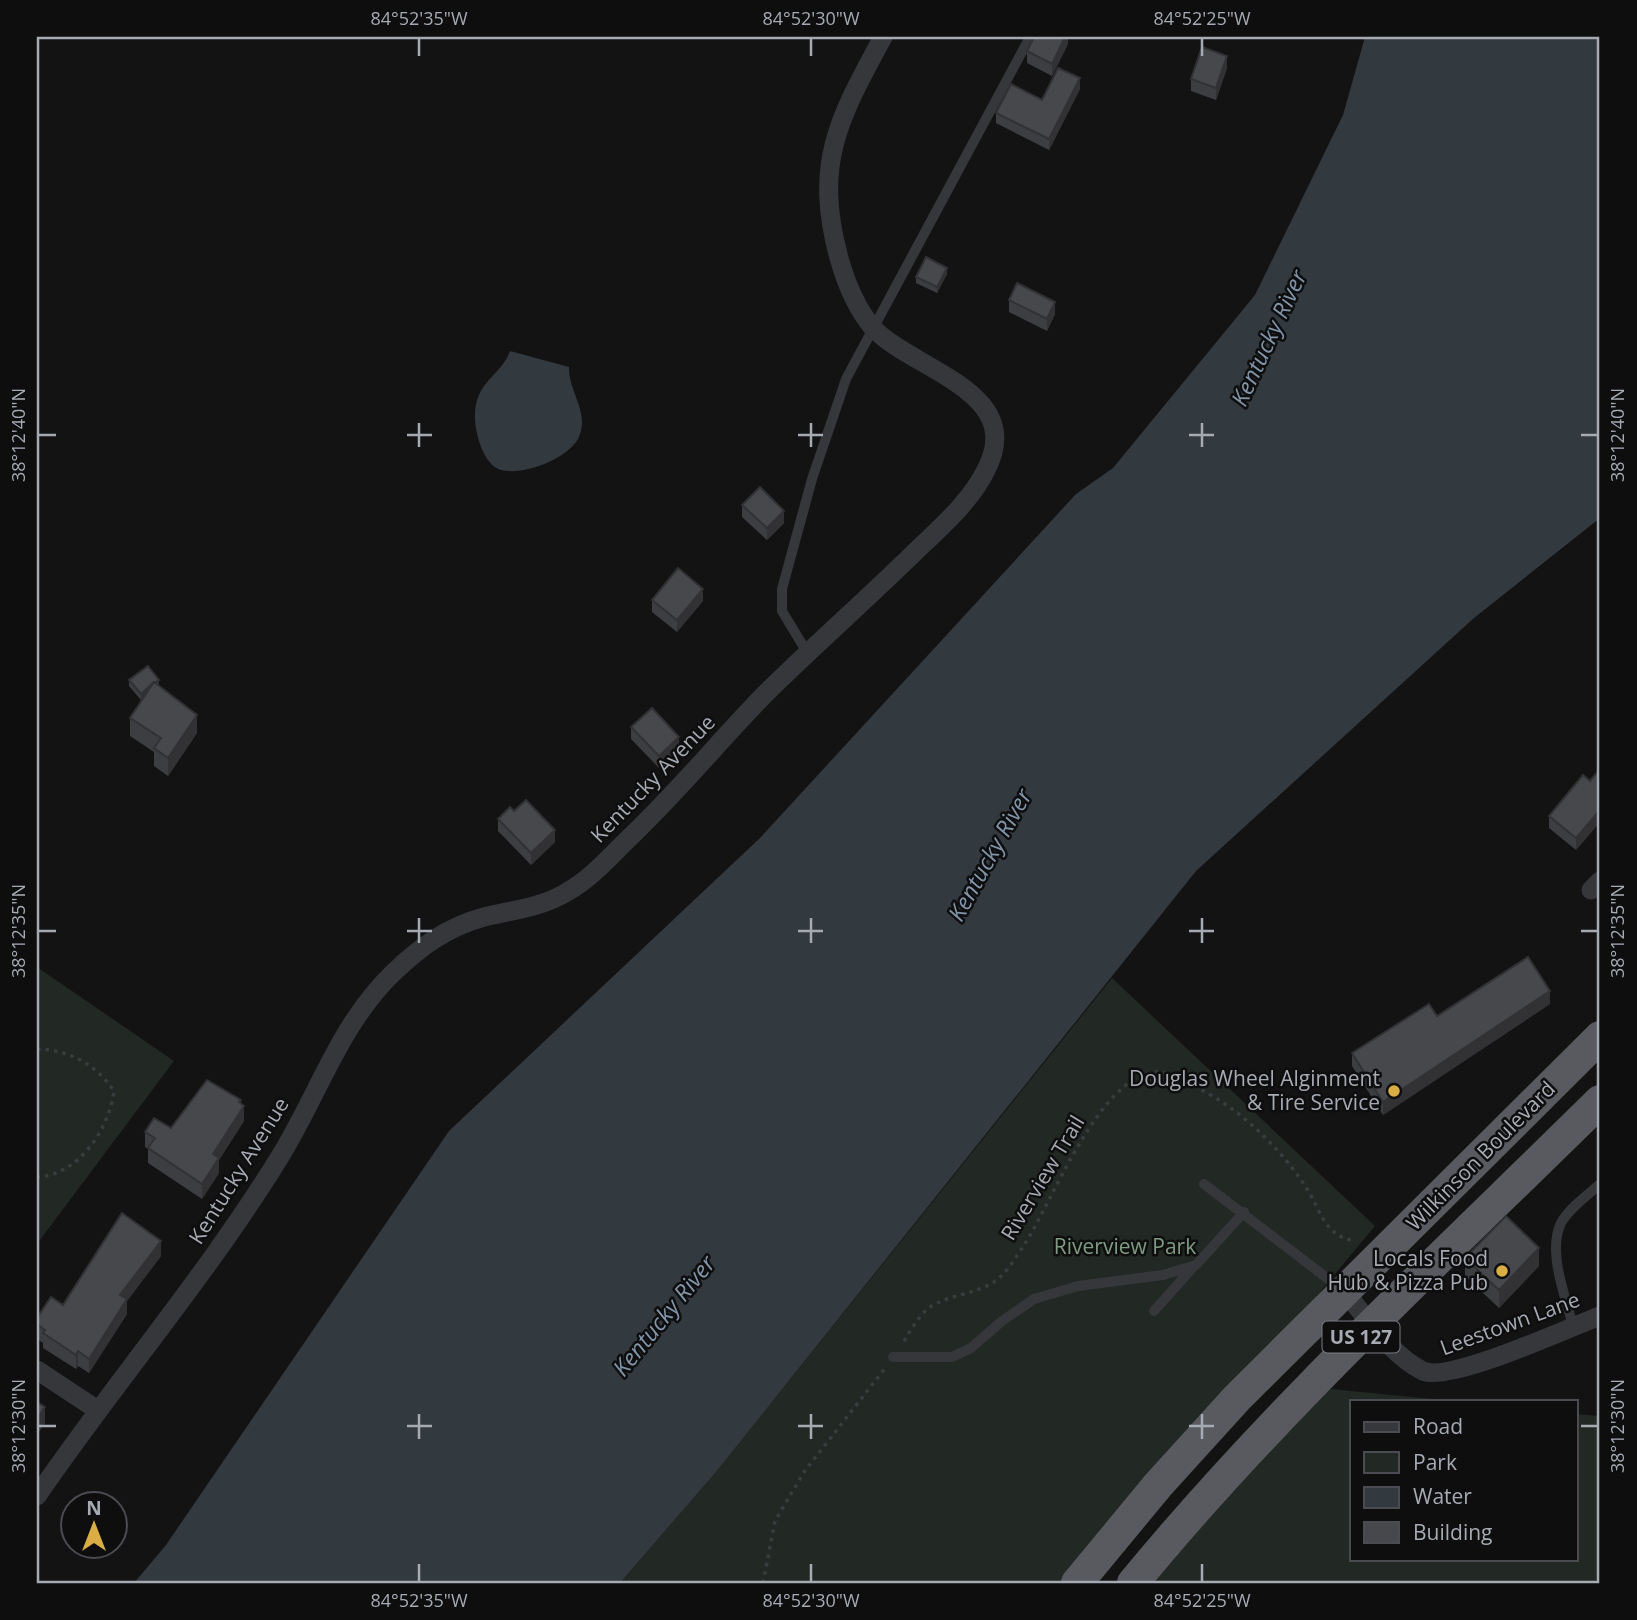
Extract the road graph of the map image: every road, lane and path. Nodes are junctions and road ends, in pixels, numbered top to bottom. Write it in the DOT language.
graph roads {
  1 [pos="883,37"];
  2 [pos="1030,37"];
  3 [pos="874,328"];
  4 [pos="808,654"];
  5 [pos="1600,1037"];
  6 [pos="37,1049"];
  7 [pos="1600,1101"];
  8 [pos="37,1177"];
  9 [pos="1204,1184"];
  10 [pos="1600,1184"];
  11 [pos="1244,1212"];
  12 [pos="1365,1237"];
  13 [pos="1196,1265"];
  14 [pos="1344,1291"];
  15 [pos="1154,1311"];
  16 [pos="1600,1316"];
  17 [pos="1373,1325"];
  18 [pos="1573,1326"];
  19 [pos="892,1357"];
  20 [pos="37,1370"];
  21 [pos="96,1409"];
  22 [pos="37,1496"];
  23 [pos="763,1583"];
  24 [pos="1077,1583"];
  25 [pos="1133,1583"];
  1 -- 3 [label="street, Kentucky Avenue"];
  2 -- 3 [label="lane"];
  3 -- 4 [label="lane"];
  3 -- 4 [label="street, Kentucky Avenue"];
  4 -- 21 [label="street, Kentucky Avenue"];
  5 -- 14 [label="highway, Wilkinson Boulevard / US 127"];
  6 -- 8 [label="path"];
  7 -- 17 [label="highway, Wilkinson Boulevard / US 127"];
  9 -- 11 [label="lane"];
  10 -- 18 [label="lane"];
  11 -- 13 [label="lane"];
  11 -- 14 [label="lane"];
  12 -- 19 [label="path, Riverview Trail"];
  13 -- 15 [label="lane"];
  13 -- 19 [label="lane"];
  14 -- 17 [label="street, Leestown Lane"];
  14 -- 24 [label="highway, Wilkinson Boulevard / US 127"];
  16 -- 18 [label="street, Leestown Lane"];
  17 -- 18 [label="street, Leestown Lane"];
  17 -- 25 [label="highway, Wilkinson Boulevard / US 127"];
  19 -- 23 [label="path, Riverview Trail"];
  20 -- 21 [label="street"];
  21 -- 22 [label="street, Kentucky Avenue"];
}
